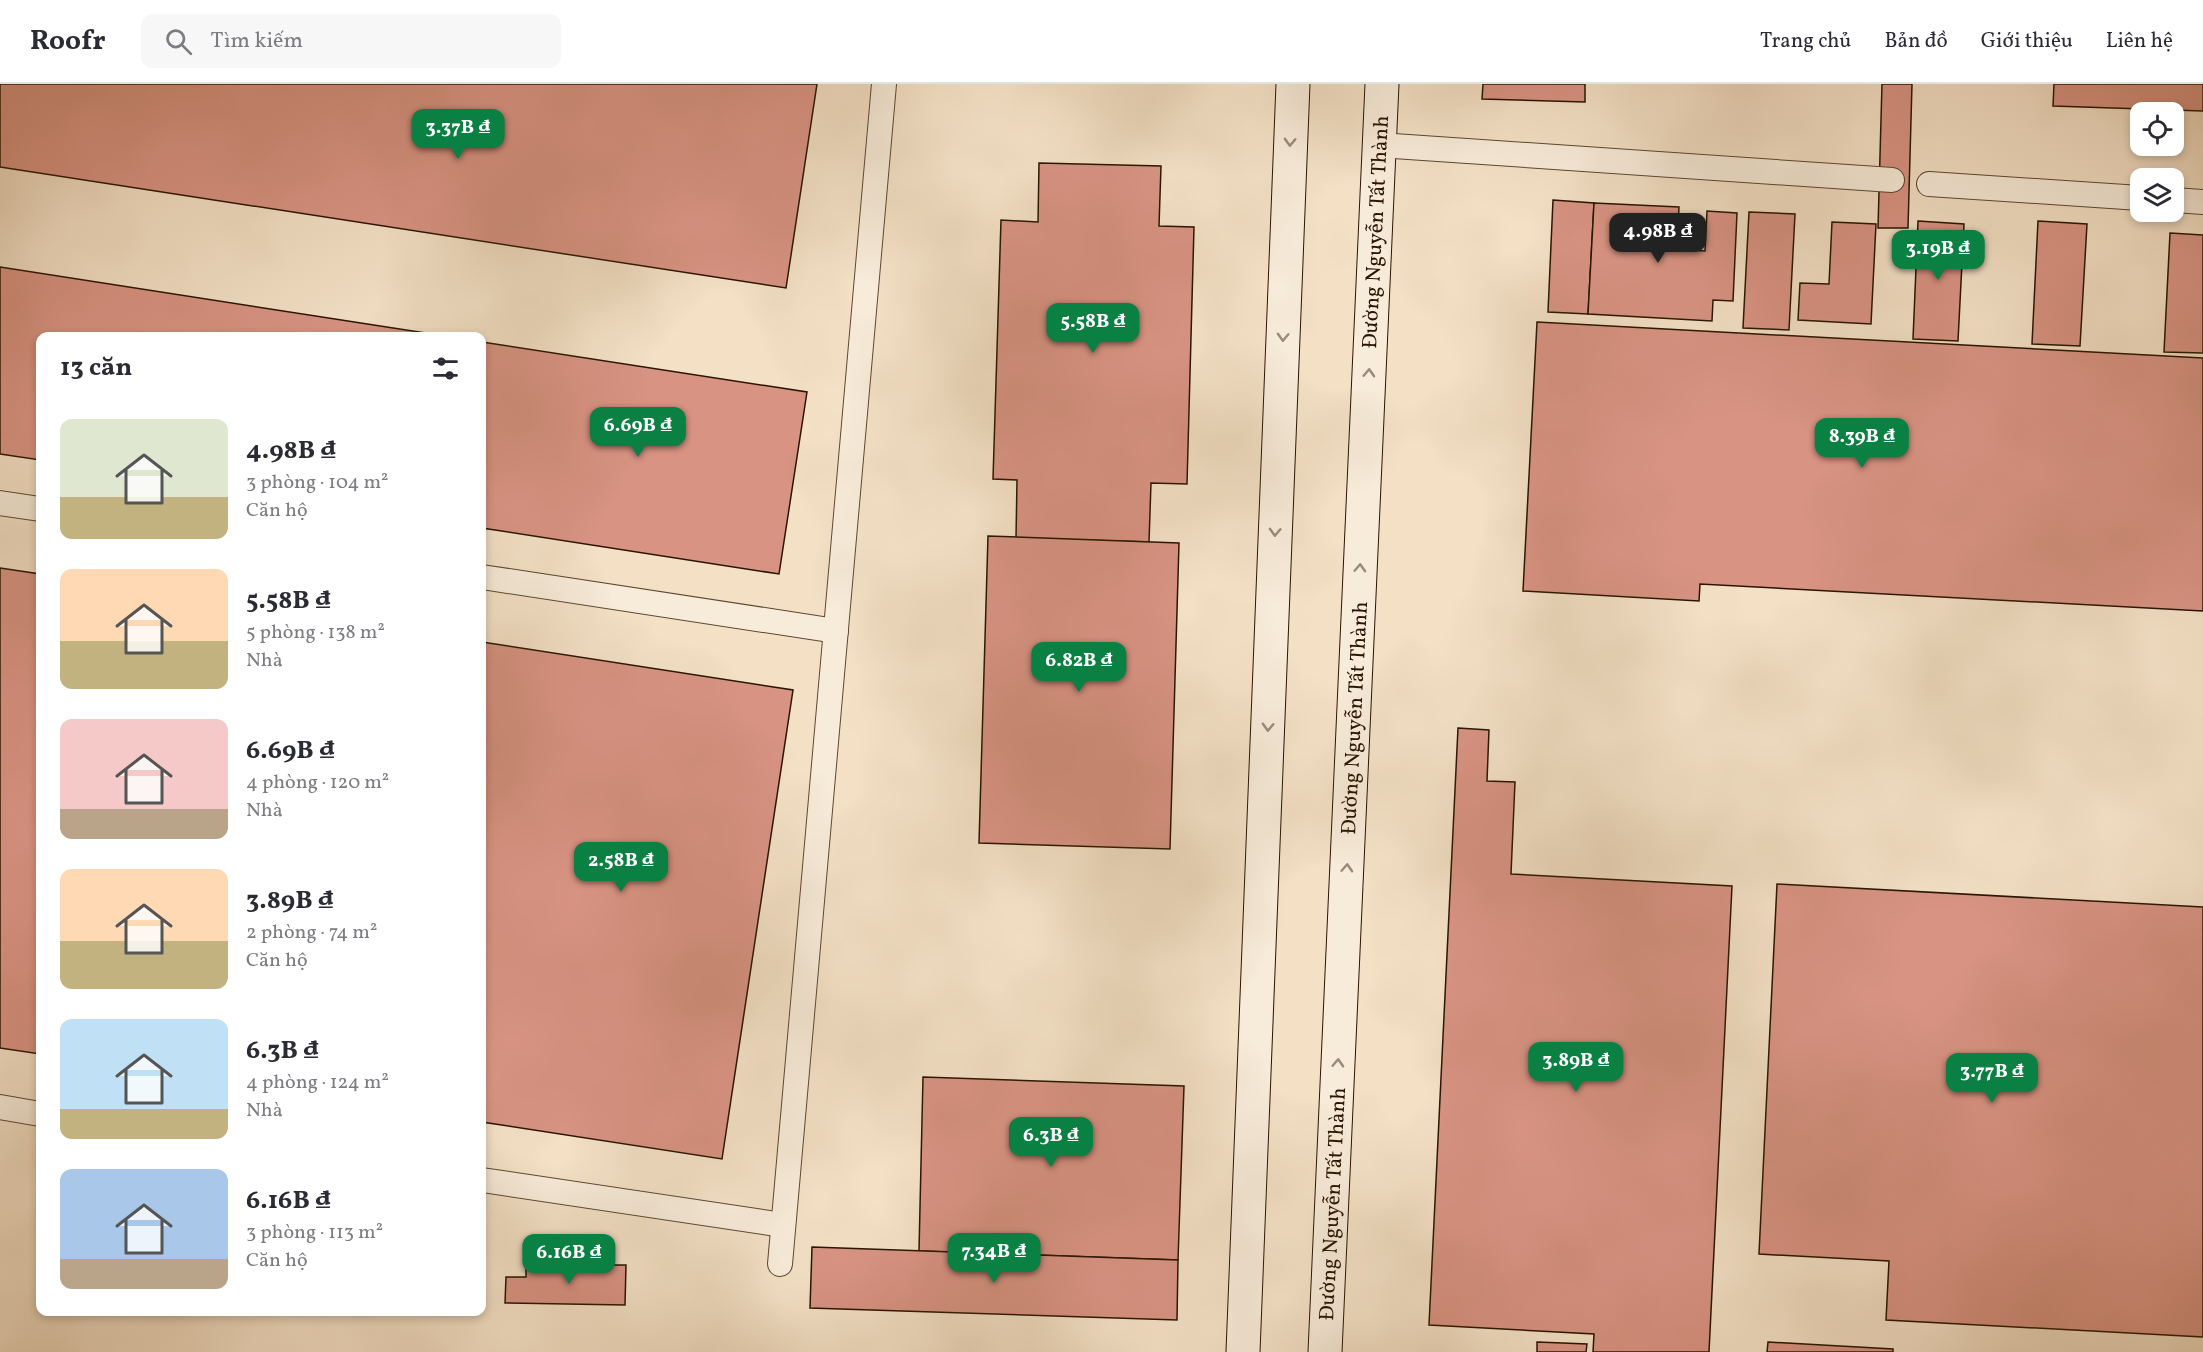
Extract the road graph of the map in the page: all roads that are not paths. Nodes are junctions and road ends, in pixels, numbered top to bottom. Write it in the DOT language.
graph roads {
  1 [pos="884,84"];
  2 [pos="1293,84"];
  3 [pos="1382,84"];
  4 [pos="1379,145"];
  5 [pos="1892,180"];
  6 [pos="1929,184"];
  7 [pos="2130,197"];
  8 [pos="2184,201"];
  9 [pos="2203,202"];
  10 [pos="0,503"];
  11 [pos="36,508"];
  12 [pos="486,578"];
  13 [pos="836,631"];
  14 [pos="0,1107"];
  15 [pos="36,1113"];
  16 [pos="486,1181"];
  17 [pos="783,1225"];
  18 [pos="780,1264"];
  19 [pos="1244,1352"];
  20 [pos="1325,1352"];
  1 -- 13 [label="lane"];
  2 -- 19 [label="main road, one-way"];
  3 -- 4 [label="main road, Đường Nguyễn Tất Thành"];
  4 -- 5 [label="lane"];
  20 -- 4 [label="main road, Đường Nguyễn Tất Thành, one-way"];
  6 -- 7 [label="lane"];
  8 -- 9 [label="lane"];
  10 -- 11 [label="lane"];
  12 -- 13 [label="lane"];
  13 -- 17 [label="lane"];
  14 -- 15 [label="lane"];
  16 -- 17 [label="lane"];
  17 -- 18 [label="lane"];
}
